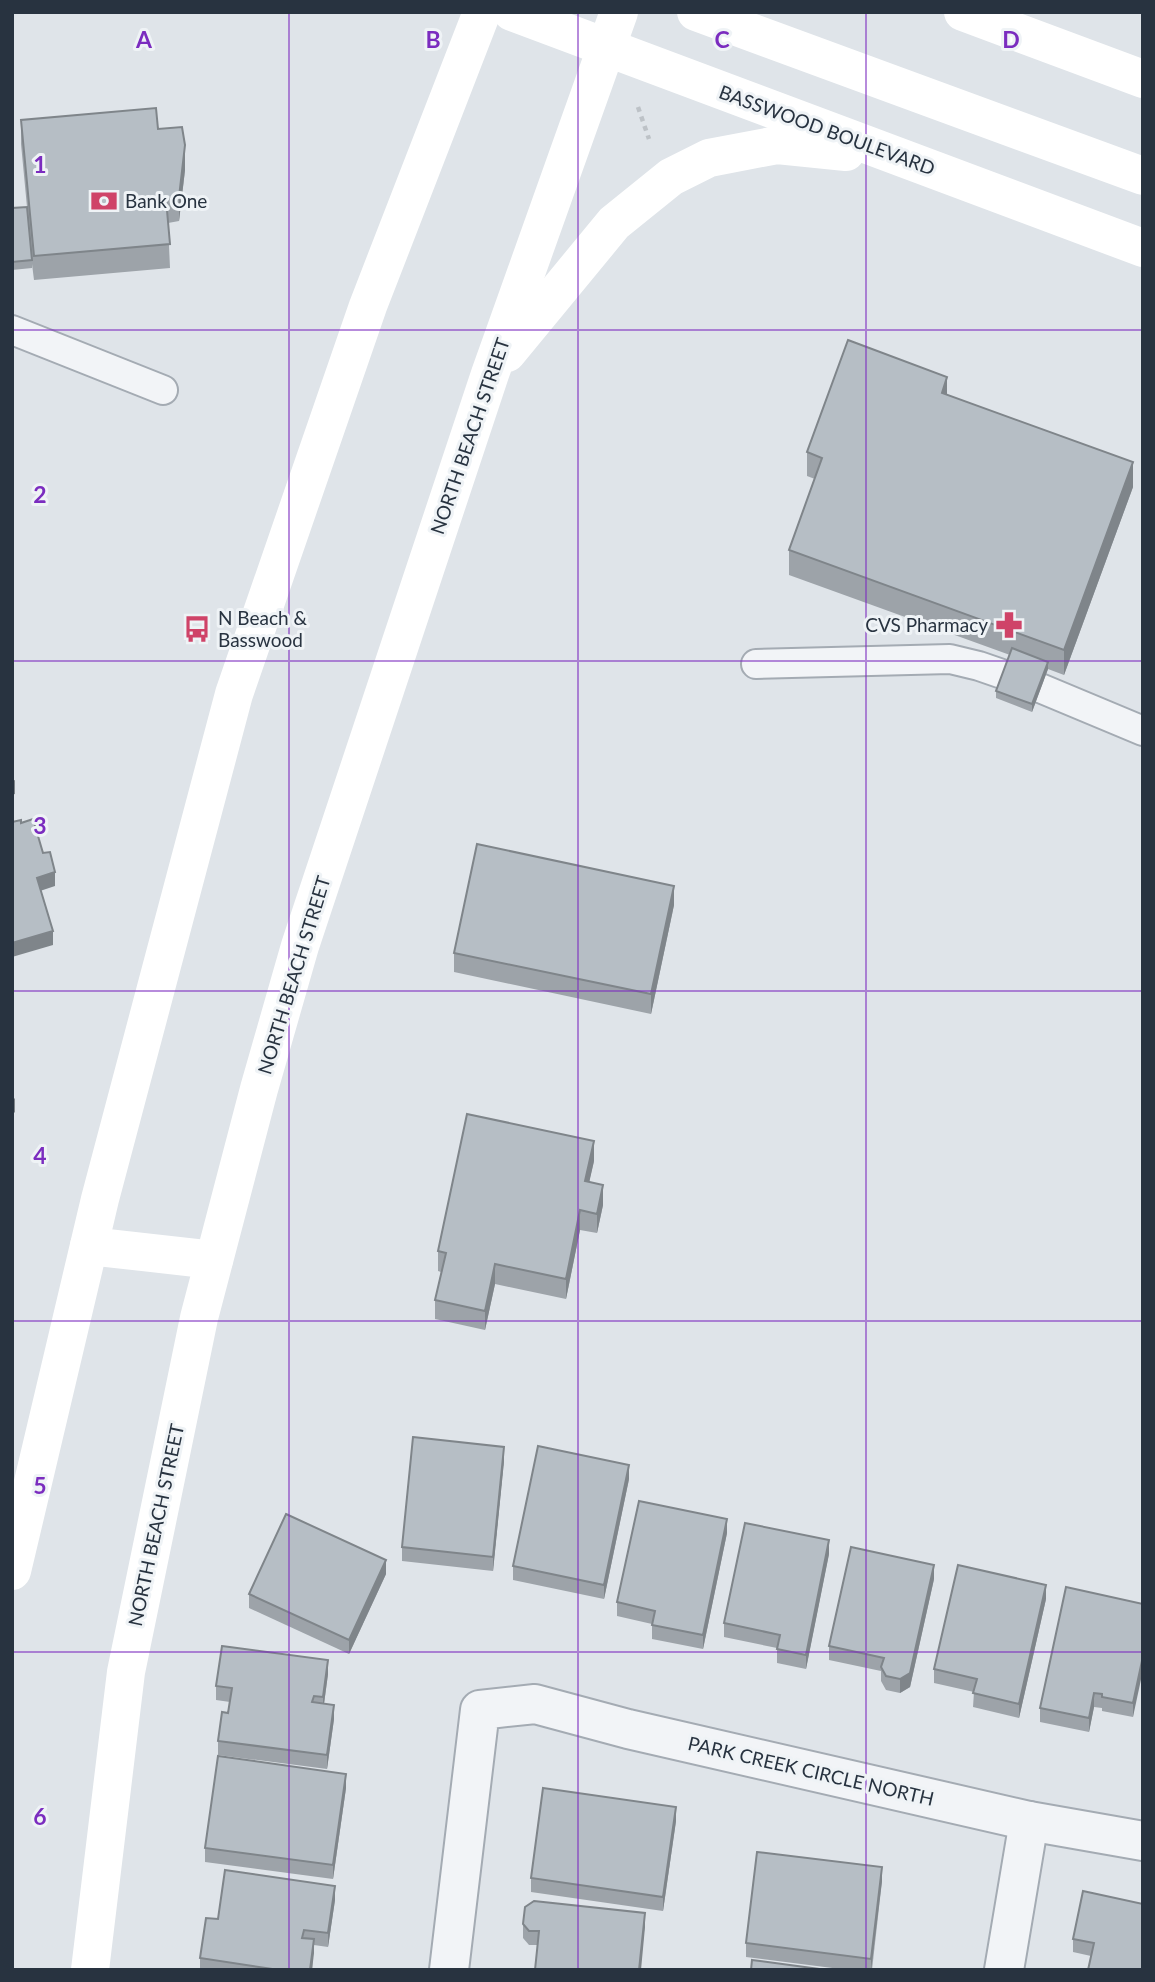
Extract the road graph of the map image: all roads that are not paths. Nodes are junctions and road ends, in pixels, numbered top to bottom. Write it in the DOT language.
graph roads {
  1 [pos="482,12"];
  2 [pos="512,12"];
  3 [pos="619,12"];
  4 [pos="696,12"];
  5 [pos="963,12"];
  6 [pos="607,48"];
  7 [pos="1143,79"];
  8 [pos="898,157"];
  9 [pos="1143,176"];
  10 [pos="1143,248"];
  11 [pos="12,330"];
  12 [pos="490,374"];
  13 [pos="163,390"];
  14 [pos="756,664"];
  15 [pos="1005,675"];
  16 [pos="1040,688"];
  17 [pos="1143,731"];
  18 [pos="89,1245"];
  19 [pos="214,1260"];
  20 [pos="12,1571"];
  21 [pos="1030,1821"];
  22 [pos="1143,1841"];
  23 [pos="90,1970"];
  24 [pos="449,1970"];
  25 [pos="1004,1970"];
  1 -- 18 [label="main road"];
  2 -- 6 [label="main road, BASSWOOD BOULEVARD"];
  3 -- 6 [label="main road, NORTH BEACH STREET"];
  4 -- 9 [label="main road"];
  5 -- 7 [label="main road"];
  6 -- 8 [label="main road, BASSWOOD BOULEVARD"];
  6 -- 12 [label="main road, NORTH BEACH STREET"];
  8 -- 10 [label="main road, BASSWOOD BOULEVARD"];
  8 -- 12 [label="main road"];
  11 -- 13 [label="lane"];
  12 -- 19 [label="main road, NORTH BEACH STREET"];
  14 -- 15 [label="lane"];
  16 -- 17 [label="lane"];
  18 -- 19 [label="main road"];
  18 -- 20 [label="main road"];
  19 -- 23 [label="main road, NORTH BEACH STREET"];
  21 -- 22 [label="street, PARK CREEK CIRCLE NORTH"];
  21 -- 24 [label="street, PARK CREEK CIRCLE NORTH"];
  21 -- 25 [label="street"];
}
